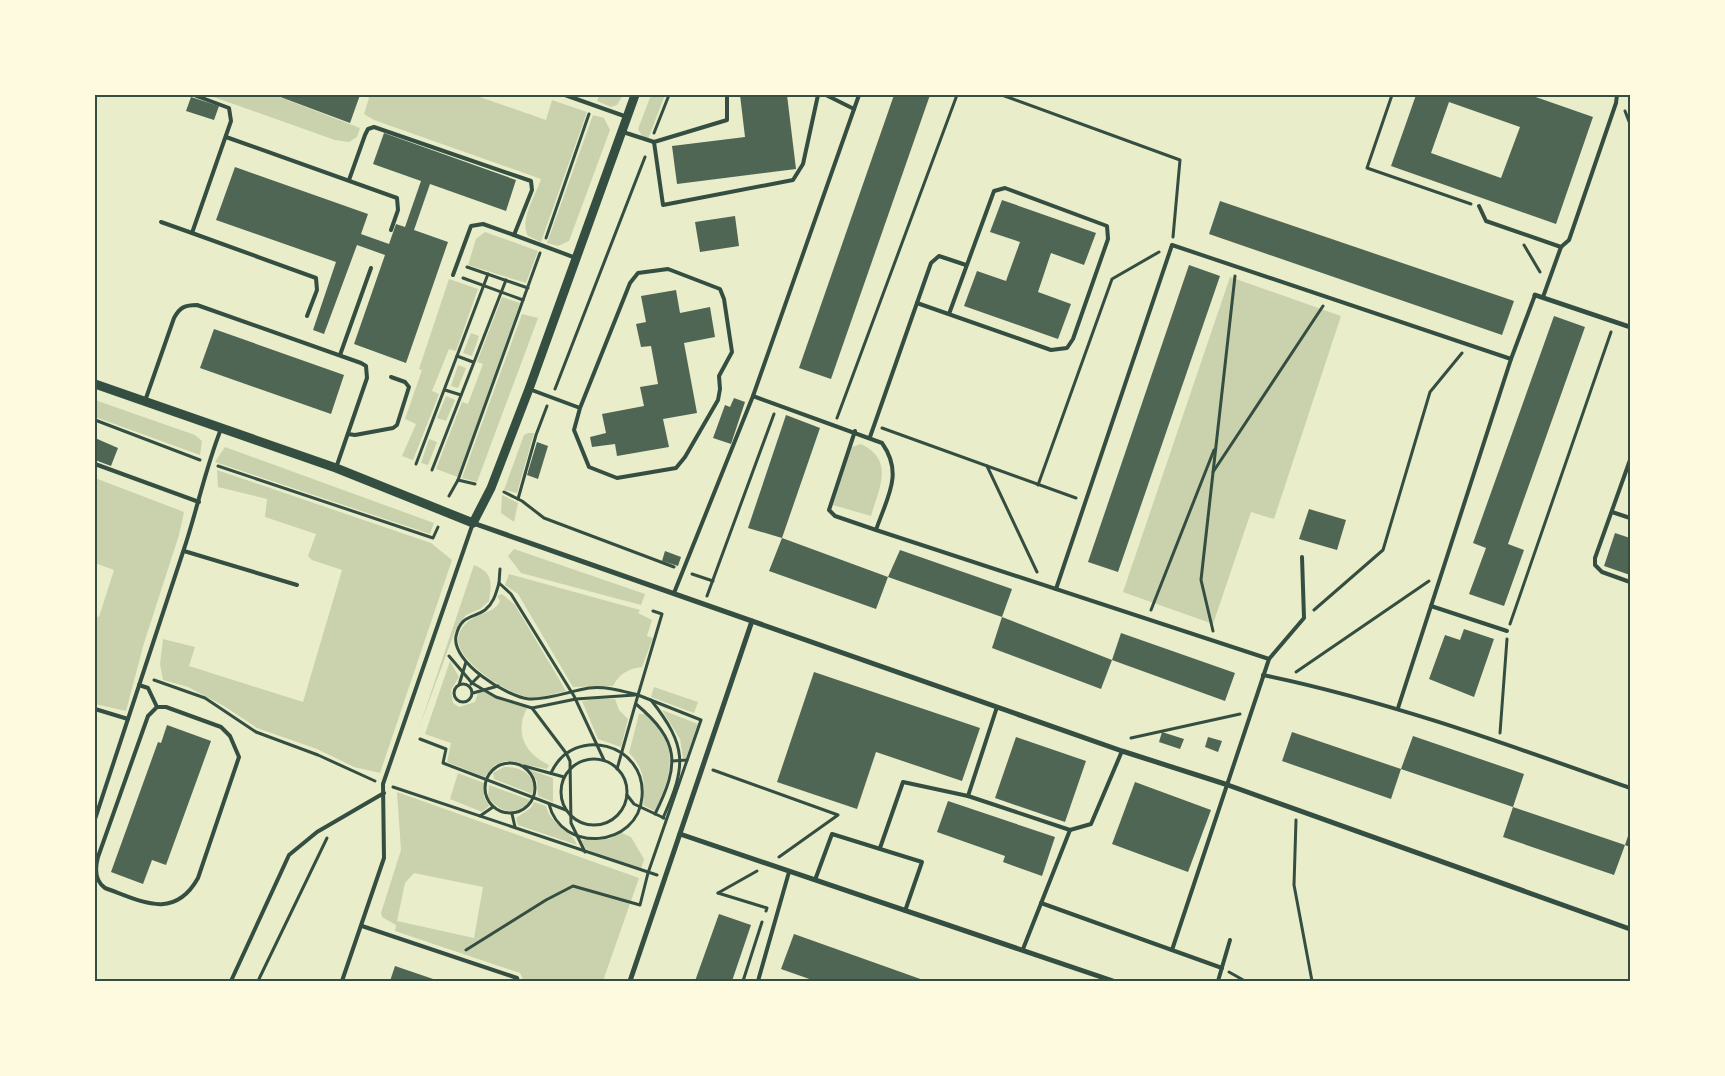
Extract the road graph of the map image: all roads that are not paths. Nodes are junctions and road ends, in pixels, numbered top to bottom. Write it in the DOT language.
graph roads {
  1 [pos="194,95"];
  2 [pos="565,95"];
  3 [pos="635,95"];
  4 [pos="726,95"];
  5 [pos="818,95"];
  6 [pos="826,95"];
  7 [pos="859,95"];
  8 [pos="1617,95"];
  9 [pos="854,109"];
  10 [pos="627,117"];
  11 [pos="622,132"];
  12 [pos="226,137"];
  13 [pos="652,141"];
  14 [pos="349,180"];
  15 [pos="1479,206"];
  16 [pos="161,222"];
  17 [pos="391,230"];
  18 [pos="192,233"];
  19 [pos="514,235"];
  20 [pos="1561,247"];
  21 [pos="576,258"];
  22 [pos="966,265"];
  23 [pos="371,268"];
  24 [pos="453,275"];
  25 [pos="1535,295"];
  26 [pos="1543,297"];
  27 [pos="917,303"];
  28 [pos="949,314"];
  29 [pos="307,316"];
  30 [pos="1630,327"];
  31 [pos="340,355"];
  32 [pos="1511,359"];
  33 [pos="391,377"];
  34 [pos="95,384"];
  35 [pos="529,390"];
  36 [pos="753,396"];
  37 [pos="144,402"];
  38 [pos="580,408"];
  39 [pos="221,429"];
  40 [pos="855,431"];
  41 [pos="348,434"];
  42 [pos="870,437"];
  43 [pos="1630,460"];
  44 [pos="95,464"];
  45 [pos="336,468"];
  46 [pos="199,502"];
  47 [pos="1612,512"];
  48 [pos="1630,518"];
  49 [pos="473,524"];
  50 [pos="876,530"];
  51 [pos="184,551"];
  52 [pos="1302,557"];
  53 [pos="1630,582"];
  54 [pos="297,585"];
  55 [pos="1056,589"];
  56 [pos="674,593"];
  57 [pos="1431,606"];
  58 [pos="752,622"];
  59 [pos="1507,631"];
  60 [pos="1268,659"];
  61 [pos="1263,675"];
  62 [pos="139,685"];
  63 [pos="998,706"];
  64 [pos="157,707"];
  65 [pos="1398,708"];
  66 [pos="95,709"];
  67 [pos="128,719"];
  68 [pos="1122,751"];
  69 [pos="1225,784"];
  70 [pos="1630,788"];
  71 [pos="384,792"];
  72 [pos="968,796"];
  73 [pos="97,806"];
  74 [pos="95,819"];
  75 [pos="1070,830"];
  76 [pos="680,834"];
  77 [pos="880,848"];
  78 [pos="790,872"];
  79 [pos="815,880"];
  80 [pos="1041,903"];
  81 [pos="905,911"];
  82 [pos="362,926"];
  83 [pos="1630,929"];
  84 [pos="1230,940"];
  85 [pos="1023,949"];
  86 [pos="1172,950"];
  87 [pos="1222,968"];
  88 [pos="231,981"];
  89 [pos="342,981"];
  90 [pos="518,981"];
  91 [pos="630,981"];
  92 [pos="758,981"];
  93 [pos="1113,981"];
  94 [pos="1218,981"];
  1 -- 12 [label="lane"];
  2 -- 10 [label="lane"];
  3 -- 10 [label="street"];
  4 -- 13 [label="lane"];
  5 -- 13 [label="lane"];
  6 -- 9 [label="lane"];
  7 -- 9 [label="lane"];
  8 -- 20 [label="lane"];
  9 -- 36 [label="lane"];
  10 -- 11 [label="street"];
  11 -- 13 [label="lane"];
  11 -- 21 [label="street"];
  12 -- 14 [label="lane"];
  12 -- 18 [label="lane"];
  14 -- 17 [label="lane"];
  14 -- 19 [label="lane"];
  15 -- 20 [label="lane"];
  16 -- 18 [label="lane"];
  18 -- 29 [label="lane"];
  19 -- 21 [label="lane"];
  19 -- 24 [label="lane"];
  20 -- 26 [label="lane"];
  21 -- 35 [label="street"];
  22 -- 27 [label="lane"];
  22 -- 28 [label="lane"];
  22 -- 28 [label="lane"];
  23 -- 31 [label="lane"];
  25 -- 26 [label="street"];
  25 -- 32 [label="lane"];
  26 -- 30 [label="street"];
  27 -- 28 [label="lane"];
  27 -- 42 [label="lane"];
  31 -- 37 [label="lane"];
  31 -- 41 [label="lane"];
  32 -- 55 [label="lane"];
  32 -- 57 [label="lane"];
  33 -- 41 [label="lane"];
  34 -- 37 [label="street"];
  35 -- 38 [label="lane"];
  35 -- 49 [label="street"];
  36 -- 40 [label="lane"];
  36 -- 56 [label="lane"];
  37 -- 39 [label="street"];
  38 -- 38 [label="lane"];
  39 -- 45 [label="street"];
  39 -- 46 [label="lane"];
  40 -- 42 [label="lane"];
  40 -- 50 [label="lane"];
  41 -- 45 [label="lane"];
  42 -- 50 [label="lane"];
  43 -- 47 [label="lane"];
  44 -- 46 [label="lane"];
  45 -- 49 [label="street"];
  46 -- 51 [label="lane"];
  47 -- 48 [label="lane"];
  47 -- 53 [label="lane"];
  49 -- 56 [label="street"];
  49 -- 71 [label="lane"];
  50 -- 55 [label="lane"];
  51 -- 54 [label="lane"];
  51 -- 62 [label="lane"];
  52 -- 60 [label="lane"];
  55 -- 60 [label="lane"];
  56 -- 58 [label="street"];
  57 -- 59 [label="lane"];
  57 -- 65 [label="lane"];
  58 -- 63 [label="street"];
  58 -- 76 [label="street"];
  60 -- 61 [label="lane"];
  61 -- 65 [label="lane"];
  61 -- 69 [label="lane"];
  62 -- 64 [label="lane"];
  62 -- 67 [label="lane"];
  63 -- 68 [label="street"];
  63 -- 72 [label="lane"];
  64 -- 64 [label="lane"];
  65 -- 70 [label="lane"];
  66 -- 67 [label="lane"];
  67 -- 73 [label="lane"];
  68 -- 69 [label="street"];
  68 -- 75 [label="lane"];
  69 -- 83 [label="street"];
  69 -- 86 [label="lane"];
  71 -- 82 [label="lane"];
  71 -- 88 [label="lane"];
  72 -- 75 [label="lane"];
  72 -- 77 [label="lane"];
  73 -- 74 [label="lane"];
  75 -- 80 [label="lane"];
  76 -- 78 [label="street"];
  76 -- 91 [label="street"];
  77 -- 79 [label="lane"];
  77 -- 81 [label="lane"];
  78 -- 79 [label="street"];
  78 -- 92 [label="lane"];
  79 -- 81 [label="street"];
  80 -- 85 [label="lane"];
  80 -- 86 [label="lane"];
  81 -- 85 [label="street"];
  82 -- 89 [label="lane"];
  82 -- 90 [label="lane"];
  84 -- 87 [label="lane"];
  85 -- 93 [label="street"];
  86 -- 87 [label="lane"];
  87 -- 94 [label="lane"];
}
